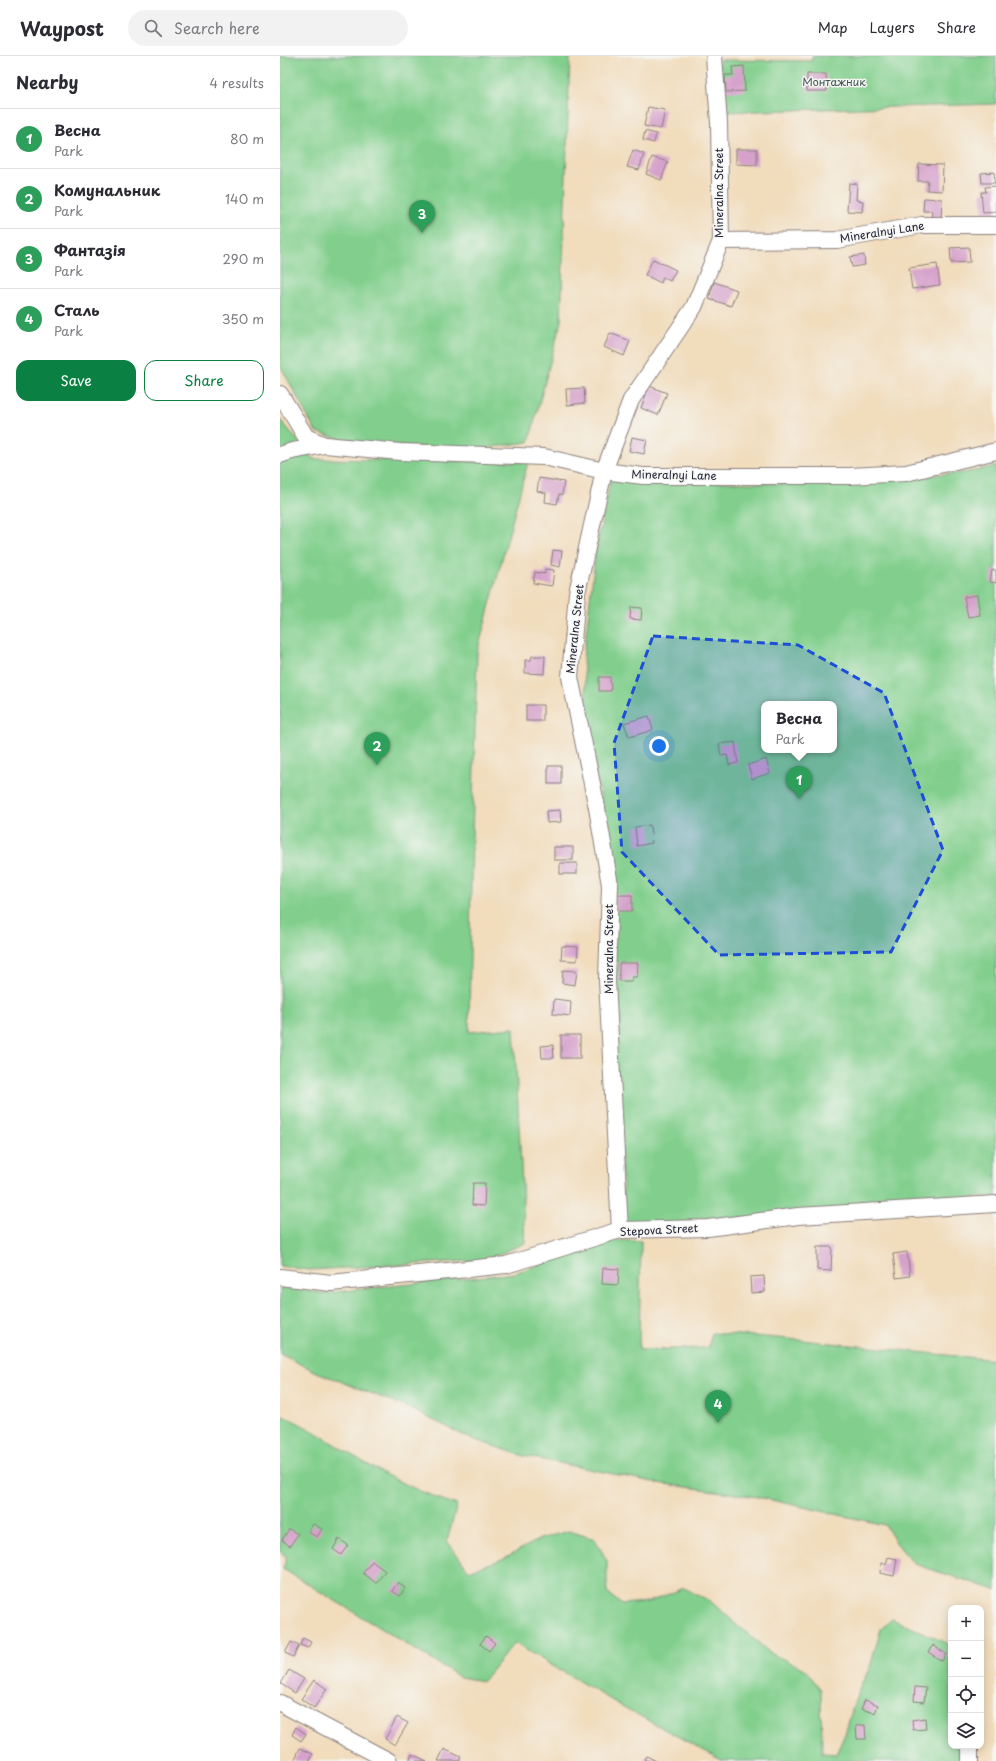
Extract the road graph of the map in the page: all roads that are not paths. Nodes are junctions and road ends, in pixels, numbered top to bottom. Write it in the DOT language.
graph roads {
  1 [pos="714,56"];
  2 [pos="996,225"];
  3 [pos="721,241"];
  4 [pos="280,394"];
  5 [pos="324,445"];
  6 [pos="996,451"];
  7 [pos="280,455"];
  8 [pos="604,471"];
  9 [pos="996,1204"];
  10 [pos="620,1230"];
  11 [pos="280,1277"];
  12 [pos="280,1703"];
  13 [pos="970,1749"];
  14 [pos="389,1761"];
  15 [pos="970,1761"];
  1 -- 3 [label="street, Mineralna Street"];
  2 -- 3 [label="street, Mineralnyi Lane"];
  3 -- 8 [label="street, Mineralna Street"];
  4 -- 5 [label="street"];
  5 -- 7 [label="street, Mineralnyi Lane"];
  5 -- 8 [label="street, Mineralnyi Lane"];
  6 -- 8 [label="street, Mineralnyi Lane"];
  8 -- 10 [label="street, Mineralna Street"];
  9 -- 10 [label="street, Stepova Street"];
  10 -- 11 [label="street, Stepova Street"];
  12 -- 14 [label="street"];
  13 -- 15 [label="street"];
}
